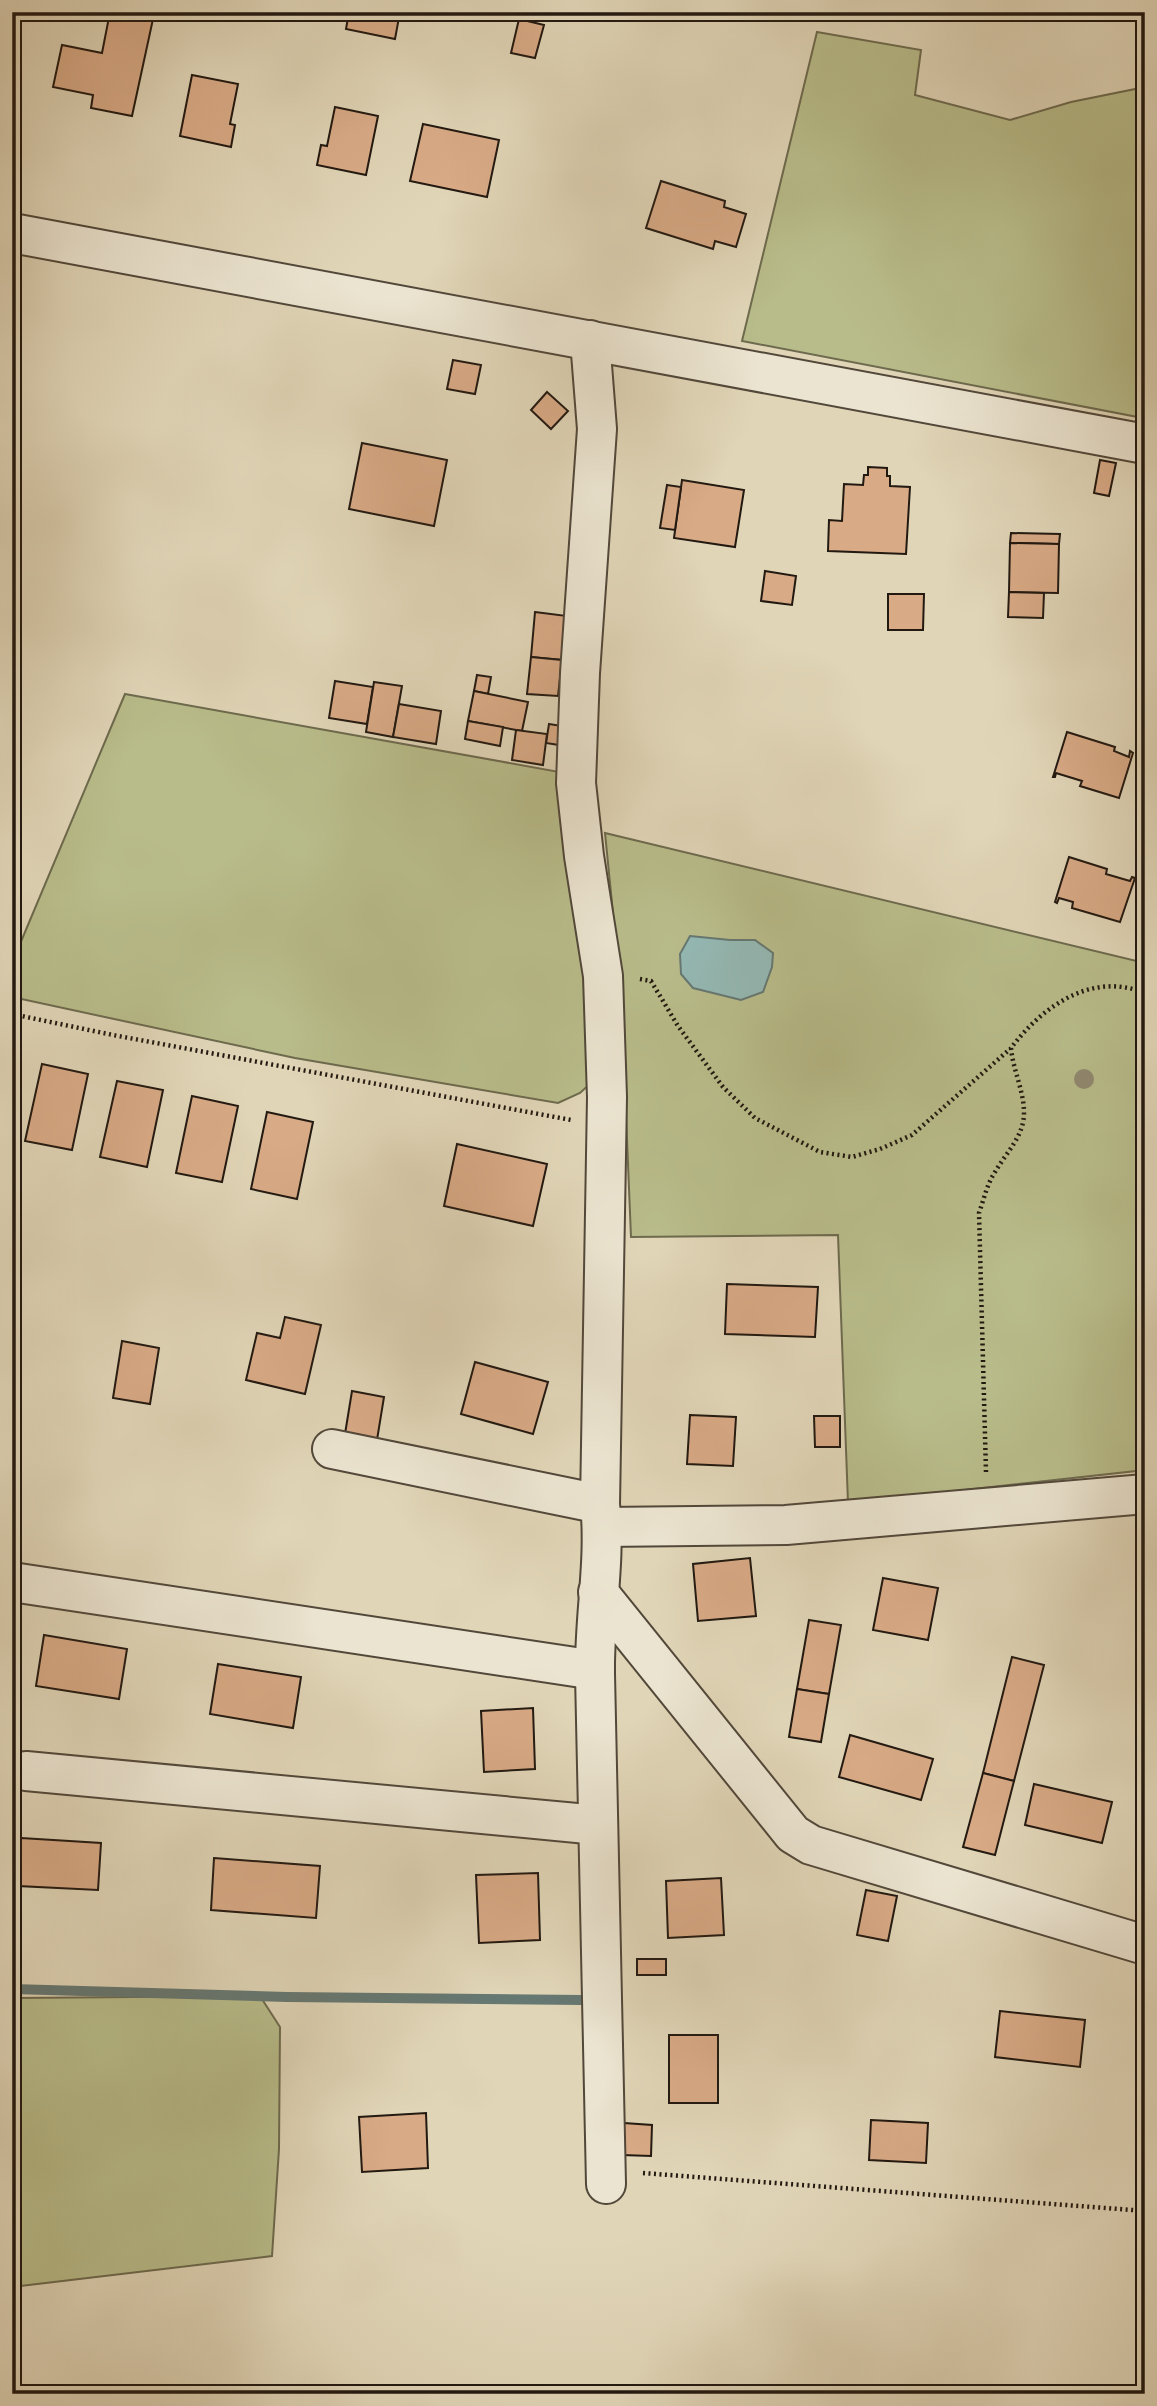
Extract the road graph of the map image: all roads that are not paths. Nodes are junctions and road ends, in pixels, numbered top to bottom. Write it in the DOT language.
graph roads {
  1 [pos="12,233"];
  2 [pos="590,340"];
  3 [pos="1145,444"];
  4 [pos="332,1449"];
  5 [pos="1145,1494"];
  6 [pos="602,1516"];
  7 [pos="12,1582"];
  8 [pos="598,1592"];
  9 [pos="595,1670"];
  10 [pos="26,1771"];
  11 [pos="598,1825"];
  12 [pos="1145,1945"];
  13 [pos="606,2178"];
  1 -- 2 [label="street"];
  2 -- 3 [label="street"];
  2 -- 6 [label="street"];
  4 -- 6 [label="street"];
  5 -- 6 [label="street"];
  6 -- 8 [label="street"];
  7 -- 9 [label="street"];
  8 -- 9 [label="street"];
  8 -- 12 [label="street"];
  9 -- 11 [label="street"];
  10 -- 11 [label="street"];
  11 -- 13 [label="street"];
}
